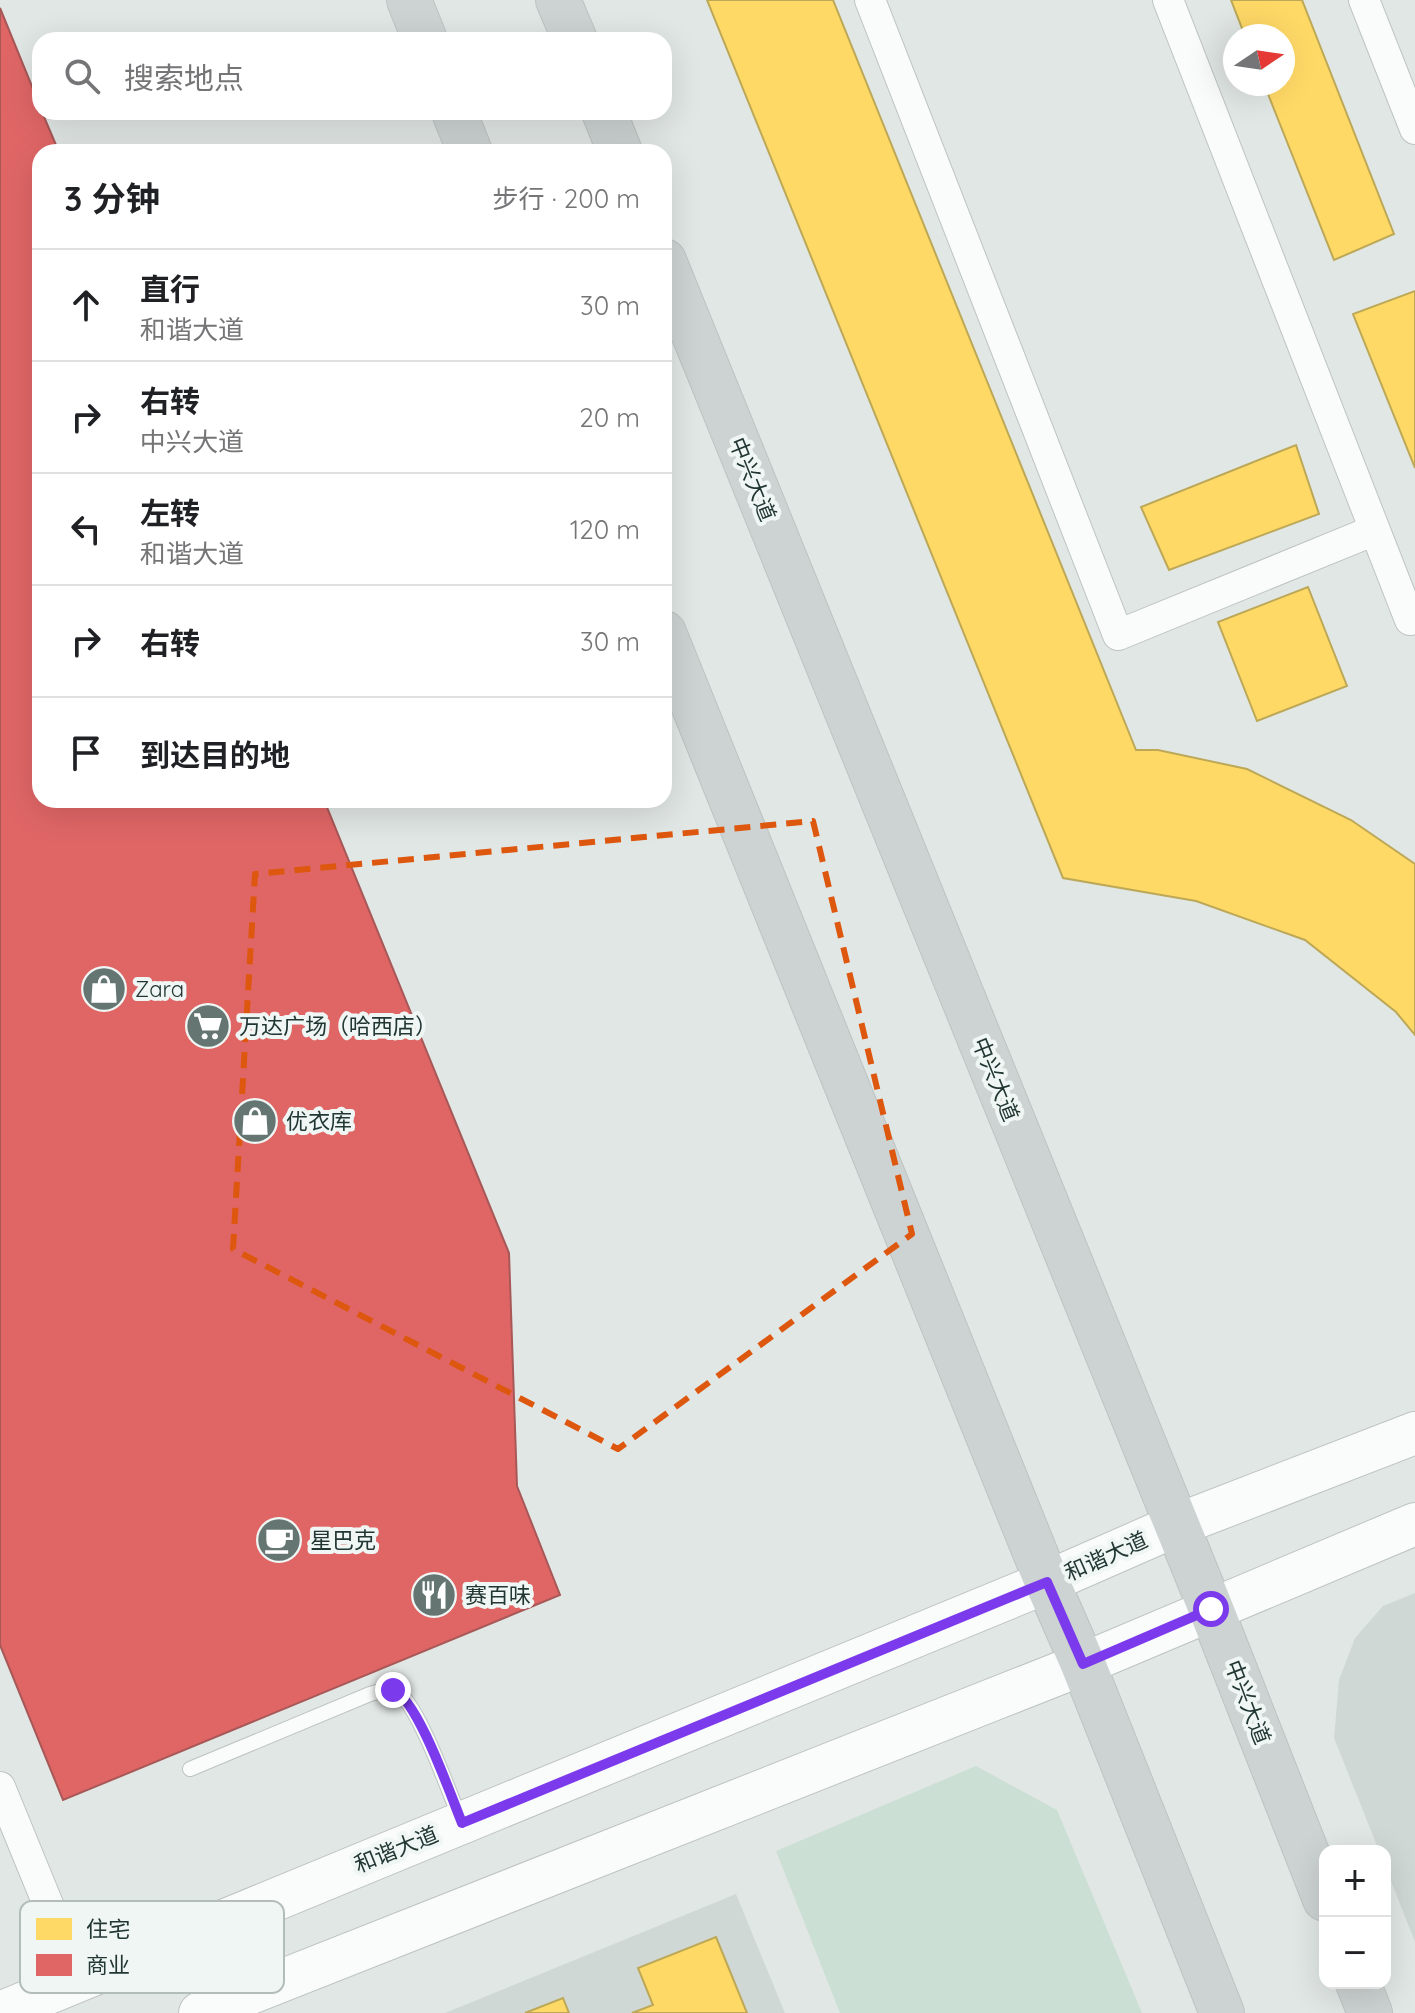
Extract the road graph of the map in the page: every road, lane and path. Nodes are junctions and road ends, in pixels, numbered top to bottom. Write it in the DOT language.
graph roads {
  1 [pos="409,0"];
  2 [pos="558,0"];
  3 [pos="870,0"];
  4 [pos="1168,0"];
  5 [pos="1364,0"];
  6 [pos="422,32"];
  7 [pos="572,32"];
  8 [pos="457,120"];
  9 [pos="607,120"];
  10 [pos="1415,129"];
  11 [pos="467,144"];
  12 [pos="617,144"];
  13 [pos="672,281"];
  14 [pos="1375,530"];
  15 [pos="1415,618"];
  16 [pos="672,653"];
  17 [pos="1415,1433"];
  18 [pos="1415,1524"];
  19 [pos="1177,1525"];
  20 [pos="1047,1582"];
  21 [pos="1211,1609"];
  22 [pos="1083,1664"];
  23 [pos="190,1769"];
  24 [pos="0,1787"];
  25 [pos="462,1823"];
  26 [pos="1319,1884"];
  27 [pos="47,1901"];
  28 [pos="272,1901"];
  29 [pos="284,1981"];
  30 [pos="1360,1989"];
  31 [pos="48,1993"];
  32 [pos="255,1993"];
  33 [pos="207,2012"];
  34 [pos="0,2013"];
  35 [pos="1222,2013"];
  36 [pos="1370,2013"];
  1 -- 6 [label="main road"];
  2 -- 7 [label="main road"];
  3 -- 14 [label="street"];
  4 -- 14 [label="street"];
  5 -- 10 [label="street"];
  8 -- 11 [label="main road"];
  9 -- 12 [label="main road"];
  13 -- 19 [label="main road, 中兴大道"];
  14 -- 15 [label="street"];
  16 -- 20 [label="main road"];
  17 -- 19 [label="main road, 和谐大道"];
  18 -- 21 [label="main road"];
  19 -- 20 [label="main road, 和谐大道"];
  19 -- 21 [label="main road, 中兴大道"];
  20 -- 22 [label="main road"];
  20 -- 25 [label="main road, 和谐大道"];
  21 -- 22 [label="main road"];
  21 -- 26 [label="main road, 中兴大道"];
  22 -- 29 [label="main road"];
  22 -- 35 [label="main road"];
  23 -- 25 [label="lane"];
  24 -- 27 [label="street"];
  25 -- 28 [label="main road, 和谐大道"];
  30 -- 36 [label="main road"];
  31 -- 34 [label="main road, 和谐大道"];
  32 -- 33 [label="main road"];
}
